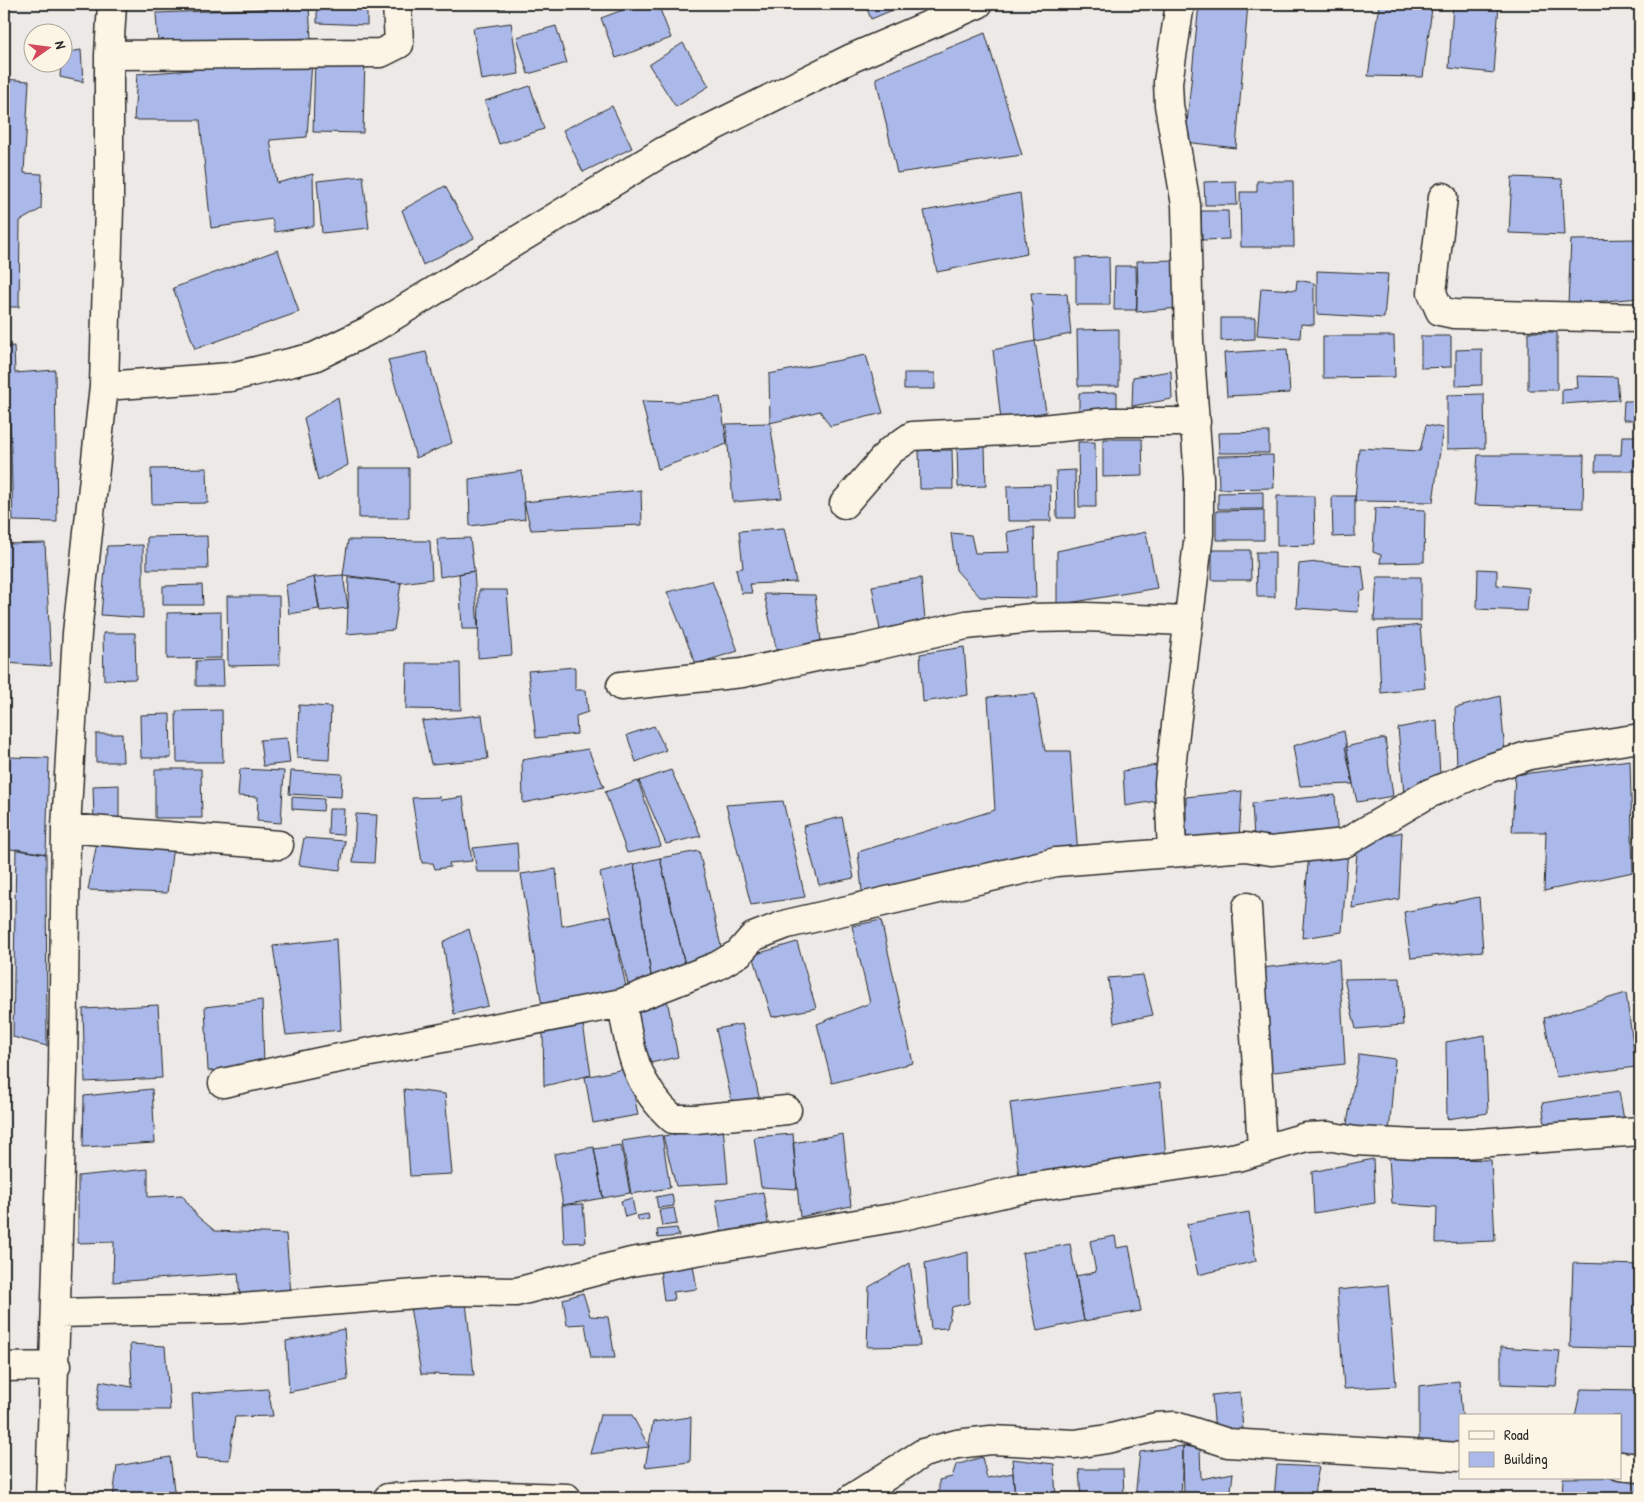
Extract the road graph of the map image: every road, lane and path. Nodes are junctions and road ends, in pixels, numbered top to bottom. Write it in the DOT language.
graph roads {
  1 [pos="112,4"];
  2 [pos="397,4"];
  3 [pos="978,4"];
  4 [pos="1180,4"];
  5 [pos="109,54"];
  6 [pos="1443,197"];
  7 [pos="1640,318"];
  8 [pos="104,386"];
  9 [pos="1196,422"];
  10 [pos="844,504"];
  11 [pos="1187,620"];
  12 [pos="621,686"];
  13 [pos="1640,738"];
  14 [pos="66,828"];
  15 [pos="279,845"];
  16 [pos="1172,852"];
  17 [pos="1247,908"];
  18 [pos="622,1002"];
  19 [pos="223,1083"];
  20 [pos="787,1110"];
  21 [pos="1640,1131"];
  22 [pos="1262,1148"];
  23 [pos="58,1313"];
  24 [pos="56,1366"];
  25 [pos="4,1367"];
  26 [pos="1459,1457"];
  27 [pos="1622,1466"];
  28 [pos="1640,1468"];
  29 [pos="50,1498"];
  30 [pos="388,1498"];
  31 [pos="567,1498"];
  32 [pos="852,1498"];
  1 -- 5 [label="street"];
  2 -- 5 [label="street"];
  3 -- 8 [label="street"];
  4 -- 9 [label="street"];
  5 -- 8 [label="street"];
  6 -- 7 [label="street"];
  8 -- 14 [label="street"];
  9 -- 10 [label="street"];
  9 -- 11 [label="street"];
  11 -- 12 [label="street"];
  11 -- 16 [label="street"];
  13 -- 16 [label="street"];
  14 -- 15 [label="street"];
  14 -- 23 [label="street"];
  16 -- 18 [label="street"];
  17 -- 22 [label="street"];
  18 -- 19 [label="street"];
  18 -- 20 [label="street"];
  21 -- 22 [label="street"];
  22 -- 23 [label="street"];
  23 -- 24 [label="street"];
  24 -- 25 [label="street"];
  24 -- 29 [label="street"];
  26 -- 32 [label="street"];
  27 -- 28 [label="street"];
  30 -- 31 [label="street"];
}
